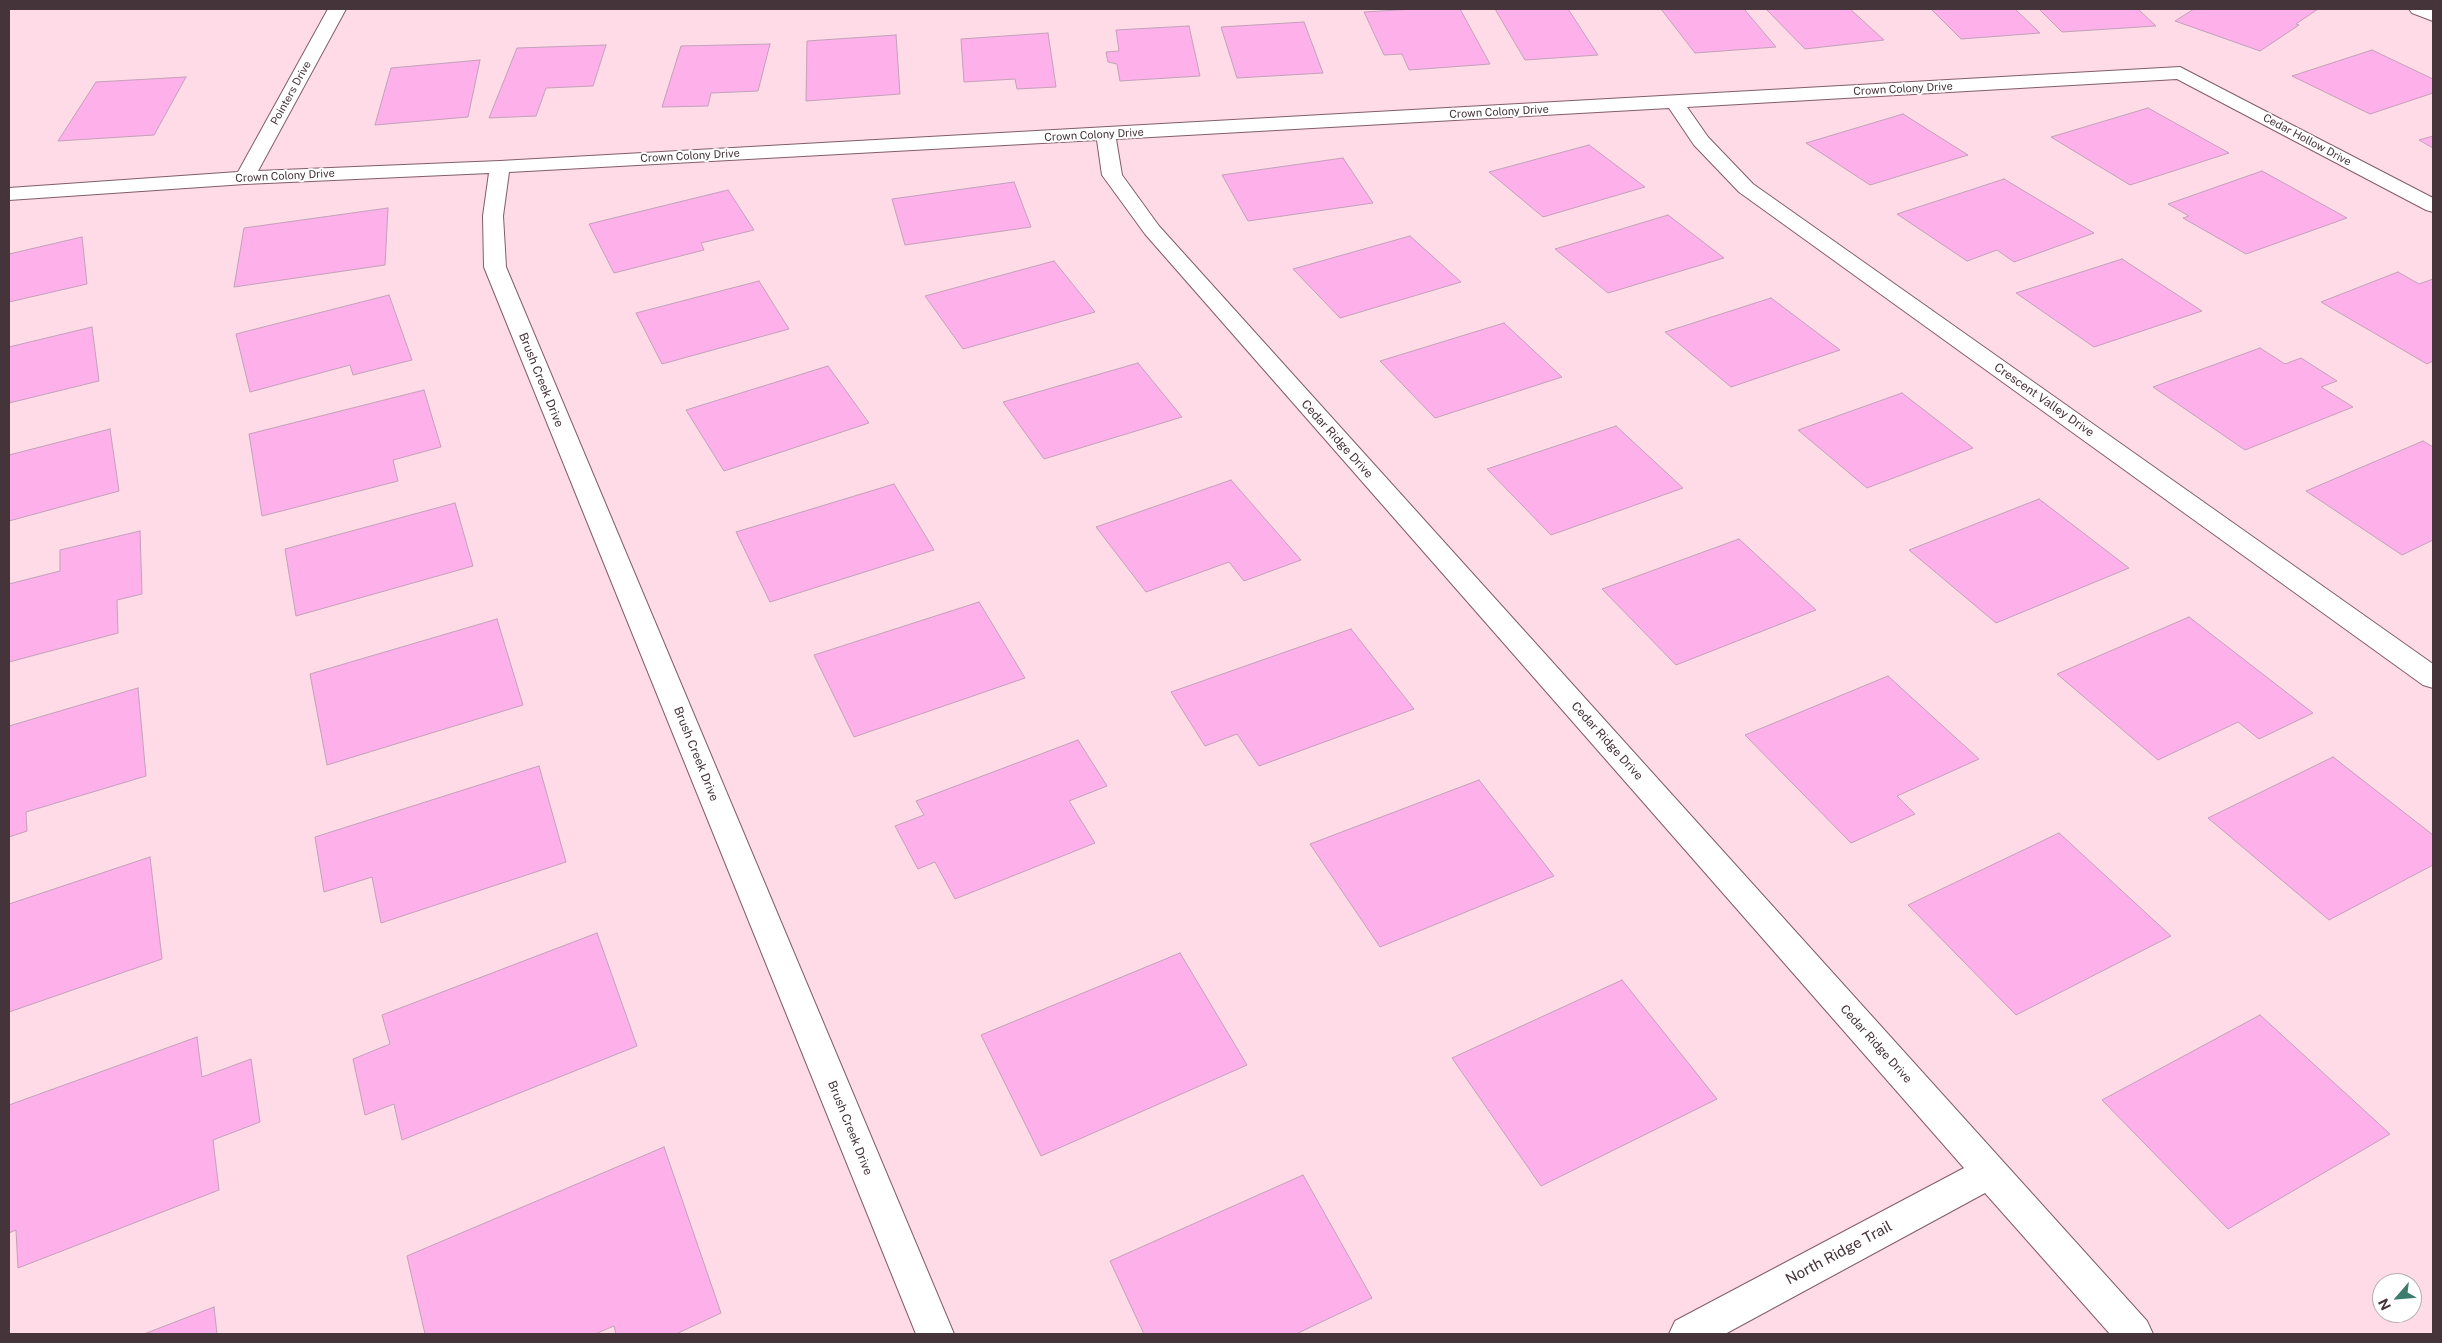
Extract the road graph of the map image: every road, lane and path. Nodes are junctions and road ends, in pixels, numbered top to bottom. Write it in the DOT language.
graph roads {
  1 [pos="337,9"];
  2 [pos="2418,9"];
  3 [pos="2433,16"];
  4 [pos="2180,73"];
  5 [pos="1674,102"];
  6 [pos="1106,134"];
  7 [pos="500,167"];
  8 [pos="245,178"];
  9 [pos="9,194"];
  10 [pos="2433,206"];
  11 [pos="2433,678"];
  12 [pos="1990,1172"];
  13 [pos="935,1334"];
  14 [pos="1688,1334"];
  15 [pos="2134,1334"];
  1 -- 8 [label="street, Pointers Drive"];
  2 -- 3 [label="street"];
  4 -- 5 [label="street, Crown Colony Drive"];
  4 -- 10 [label="street, Cedar Hollow Drive"];
  5 -- 6 [label="street, Crown Colony Drive"];
  5 -- 11 [label="street, Crescent Valley Drive"];
  6 -- 7 [label="street, Crown Colony Drive"];
  6 -- 12 [label="street, Cedar Ridge Drive"];
  7 -- 8 [label="street, Crown Colony Drive"];
  7 -- 13 [label="street, Brush Creek Drive"];
  8 -- 9 [label="street, Crown Colony Drive"];
  12 -- 14 [label="street, North Ridge Trail"];
  12 -- 15 [label="street, Cedar Ridge Drive"];
}
